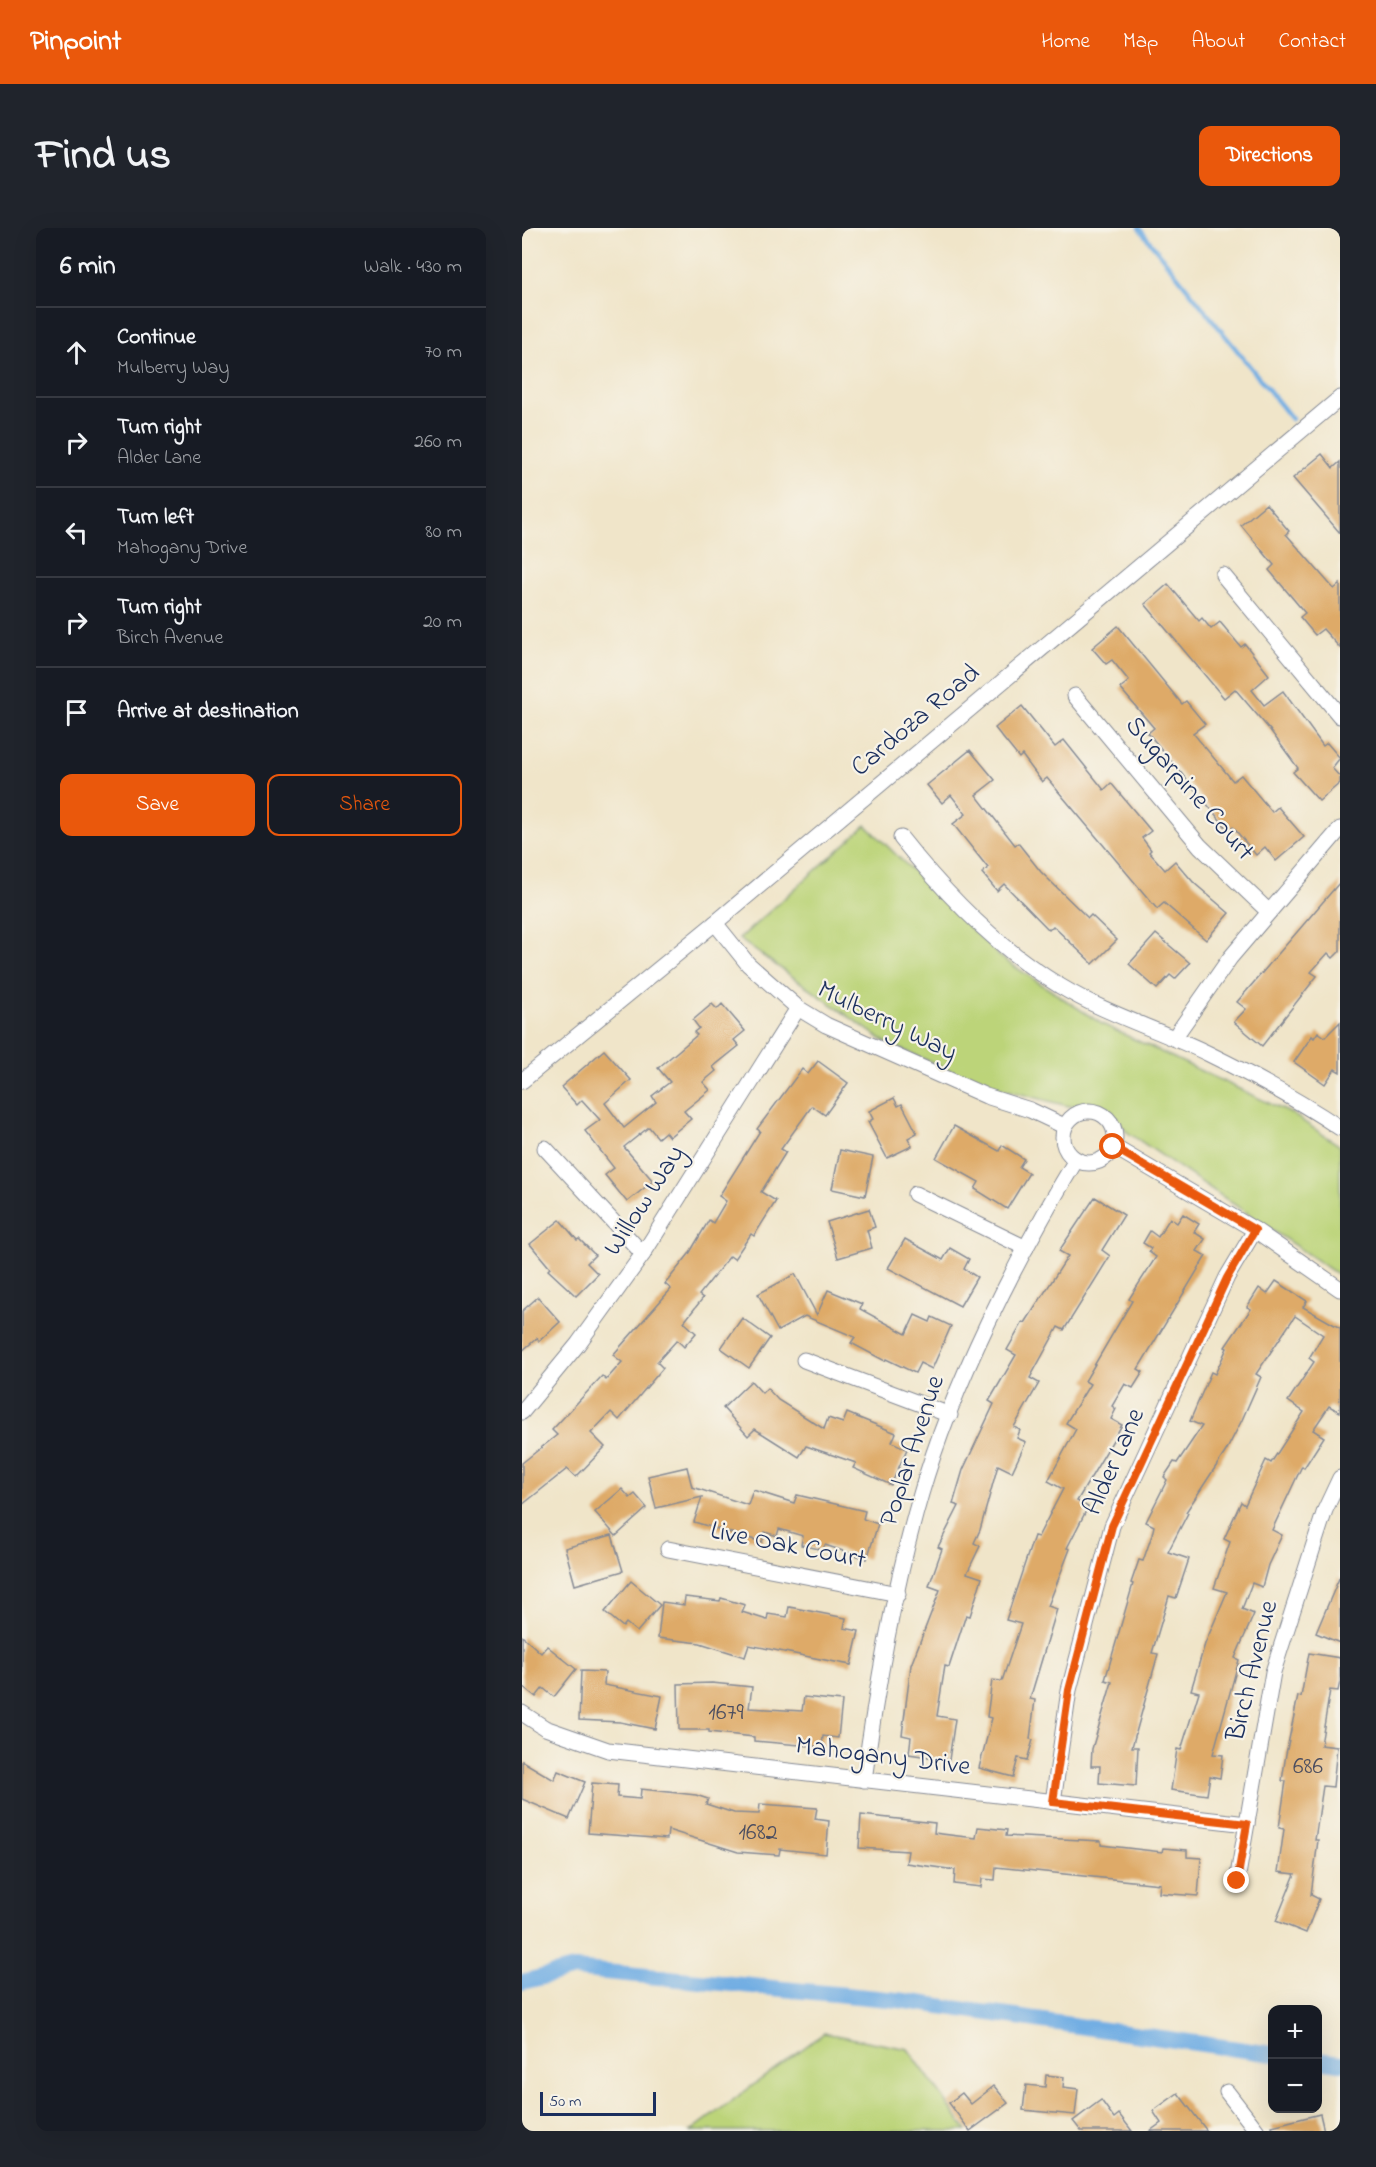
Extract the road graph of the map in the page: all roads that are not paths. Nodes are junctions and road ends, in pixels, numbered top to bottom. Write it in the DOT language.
graph roads {
  1 [pos="1338,404"];
  2 [pos="1223,575"];
  3 [pos="1075,696"];
  4 [pos="1340,716"];
  5 [pos="1340,829"];
  6 [pos="901,838"];
  7 [pos="1269,912"];
  8 [pos="715,923"];
  9 [pos="798,1008"];
  10 [pos="1174,1038"];
  11 [pos="522,1081"];
  12 [pos="1064,1126"];
  13 [pos="1339,1126"];
  14 [pos="1113,1147"];
  15 [pos="545,1148"];
  16 [pos="1076,1160"];
  17 [pos="915,1194"];
  18 [pos="1255,1230"];
  19 [pos="1026,1248"];
  20 [pos="643,1254"];
  21 [pos="1340,1289"];
  22 [pos="804,1360"];
  23 [pos="522,1412"];
  24 [pos="950,1415"];
  25 [pos="1340,1478"];
  26 [pos="1325,1509"];
  27 [pos="1340,1515"];
  28 [pos="668,1549"];
  29 [pos="898,1594"];
  30 [pos="522,1713"];
  31 [pos="864,1780"];
  32 [pos="1053,1802"];
  33 [pos="1247,1824"];
  34 [pos="1237,1881"];
  35 [pos="1227,2092"];
  36 [pos="1257,2131"];
  1 -- 8 [label="street, Cardoza Road"];
  2 -- 4 [label="street"];
  3 -- 7 [label="street, Sugarpine Court"];
  5 -- 7 [label="street"];
  6 -- 10 [label="street"];
  7 -- 10 [label="street"];
  8 -- 9 [label="street, Mulberry Way"];
  8 -- 11 [label="street, Cardoza Road"];
  9 -- 12 [label="street, Mulberry Way"];
  9 -- 20 [label="street, Willow Way"];
  10 -- 13 [label="street"];
  12 -- 14 [label="street"];
  12 -- 16 [label="street"];
  14 -- 16 [label="street"];
  14 -- 18 [label="street"];
  15 -- 20 [label="street"];
  16 -- 19 [label="street, Poplar Avenue"];
  17 -- 19 [label="street"];
  18 -- 21 [label="street"];
  18 -- 32 [label="street, Alder Lane"];
  19 -- 24 [label="street, Poplar Avenue"];
  20 -- 23 [label="street, Willow Way"];
  22 -- 24 [label="street"];
  24 -- 29 [label="street, Poplar Avenue"];
  25 -- 26 [label="street, Birch Avenue"];
  26 -- 27 [label="street"];
  26 -- 33 [label="street, Birch Avenue"];
  28 -- 29 [label="street, Live Oak Court"];
  29 -- 31 [label="street, Poplar Avenue"];
  30 -- 31 [label="street, Mahogany Drive"];
  31 -- 32 [label="street, Mahogany Drive"];
  32 -- 33 [label="street, Mahogany Drive"];
  33 -- 34 [label="street, Birch Avenue"];
  35 -- 36 [label="street"];
}
